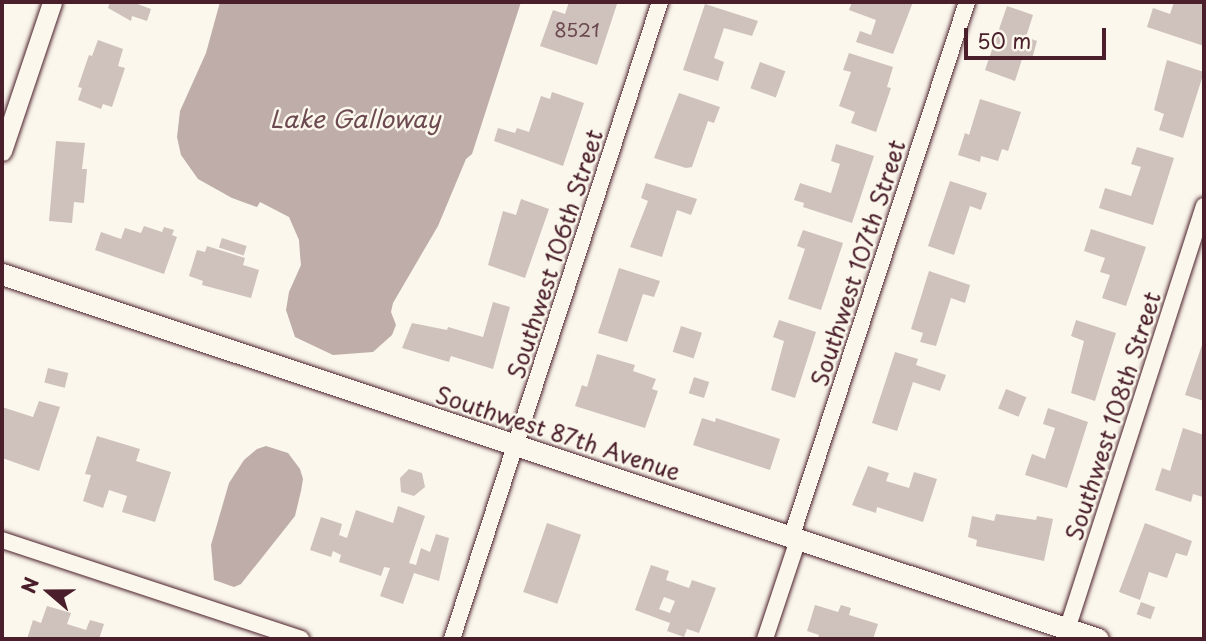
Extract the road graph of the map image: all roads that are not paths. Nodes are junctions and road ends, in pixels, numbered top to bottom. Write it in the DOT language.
graph roads {
  1 [pos="51,2"];
  2 [pos="660,2"];
  3 [pos="967,2"];
  4 [pos="2,150"];
  5 [pos="1204,206"];
  6 [pos="2,274"];
  7 [pos="515,447"];
  8 [pos="794,539"];
  9 [pos="2,540"];
  10 [pos="1066,634"];
  11 [pos="302,639"];
  12 [pos="452,639"];
  13 [pos="765,639"];
  14 [pos="1098,639"];
  1 -- 4 [label="street"];
  2 -- 7 [label="street, Southwest 106th Street"];
  3 -- 8 [label="street, Southwest 107th Street"];
  5 -- 10 [label="street, Southwest 108th Street"];
  6 -- 7 [label="main road, Southwest 87th Avenue"];
  7 -- 8 [label="main road, Southwest 87th Avenue"];
  7 -- 12 [label="street, Southwest 106th Street"];
  8 -- 10 [label="main road, Southwest 87th Avenue"];
  8 -- 13 [label="street, Southwest 107th Street"];
  9 -- 11 [label="street"];
  10 -- 14 [label="main road, Southwest 87th Avenue"];
}
